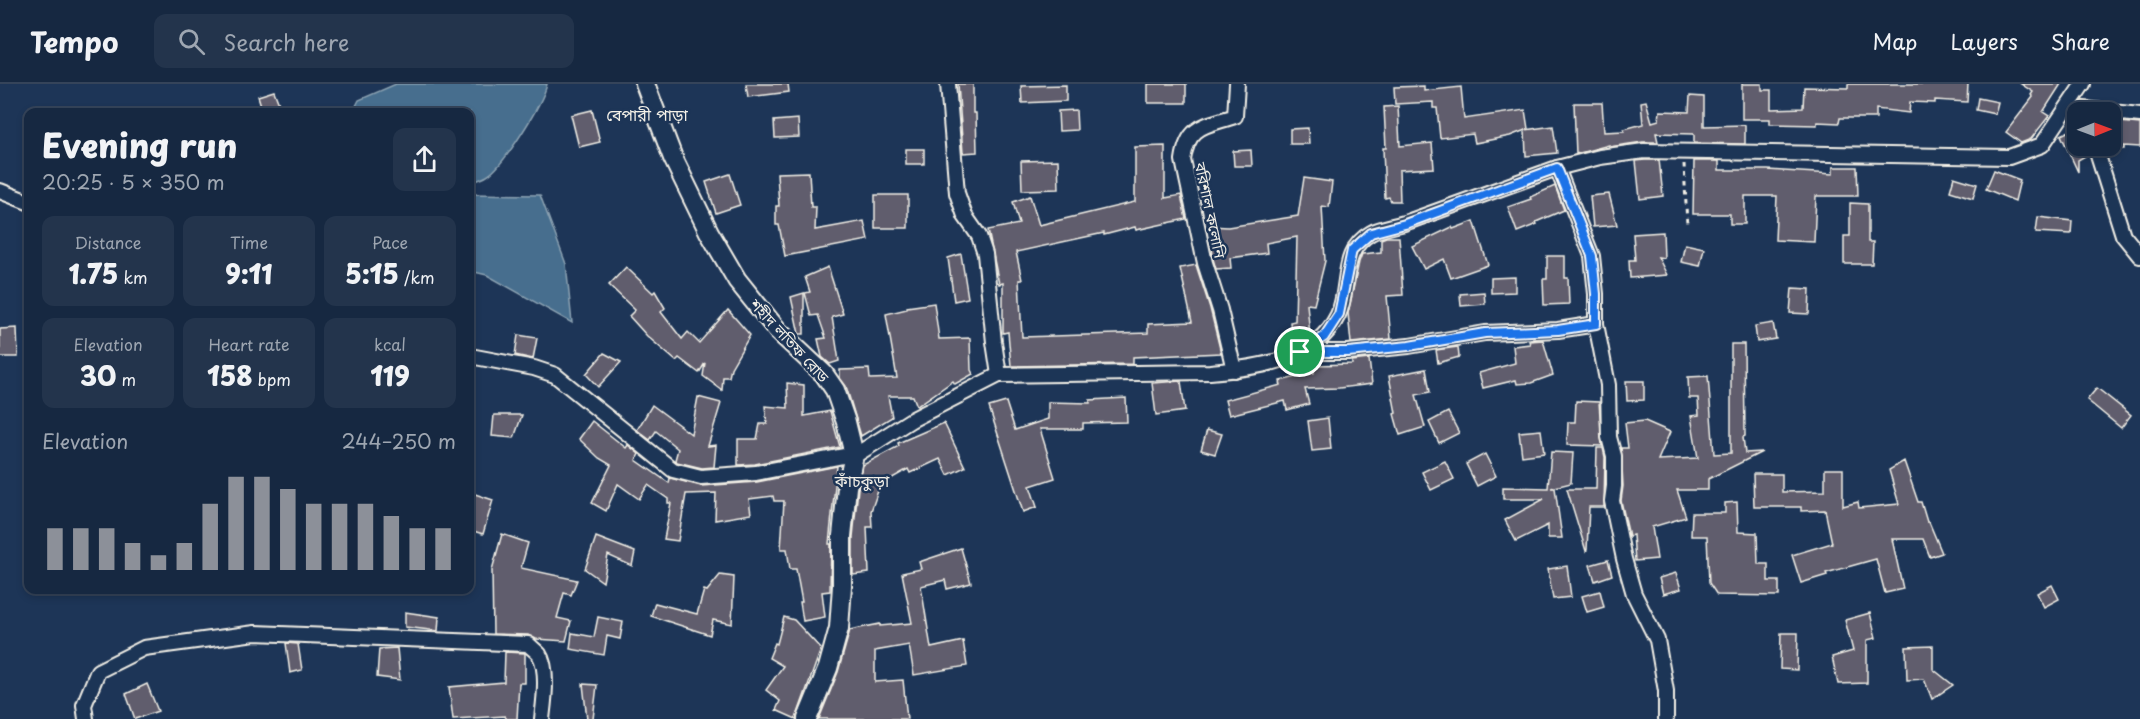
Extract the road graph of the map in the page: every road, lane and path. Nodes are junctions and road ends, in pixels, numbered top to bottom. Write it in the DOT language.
graph roads {
  1 [pos="645,84"];
  2 [pos="948,84"];
  3 [pos="1237,84"];
  4 [pos="2081,88"];
  5 [pos="2121,114"];
  6 [pos="2140,115"];
  7 [pos="1683,151"];
  8 [pos="2099,156"];
  9 [pos="1557,168"];
  10 [pos="0,191"];
  11 [pos="24,200"];
  12 [pos="1687,225"];
  13 [pos="2140,256"];
  14 [pos="1596,324"];
  15 [pos="1300,352"];
  16 [pos="474,357"];
  17 [pos="1234,370"];
  18 [pos="999,375"];
  19 [pos="854,454"];
  20 [pos="86,719"];
  21 [pos="542,719"];
  22 [pos="807,719"];
  23 [pos="1666,719"];
  1 -- 19 [label="street, শহীদ লতিফ রোড"];
  2 -- 18 [label="street"];
  3 -- 17 [label="street, বরিশাল কলোনি"];
  4 -- 7 [label="street"];
  5 -- 6 [label="street"];
  7 -- 9 [label="street"];
  7 -- 12 [label="path"];
  8 -- 13 [label="street"];
  9 -- 14 [label="street"];
  9 -- 15 [label="street"];
  10 -- 11 [label="street"];
  14 -- 15 [label="street"];
  14 -- 23 [label="street"];
  15 -- 17 [label="street"];
  16 -- 19 [label="street"];
  17 -- 18 [label="street"];
  18 -- 19 [label="street"];
  19 -- 22 [label="street, শহীদ লতিফ রোড"];
  20 -- 21 [label="street"];
}
